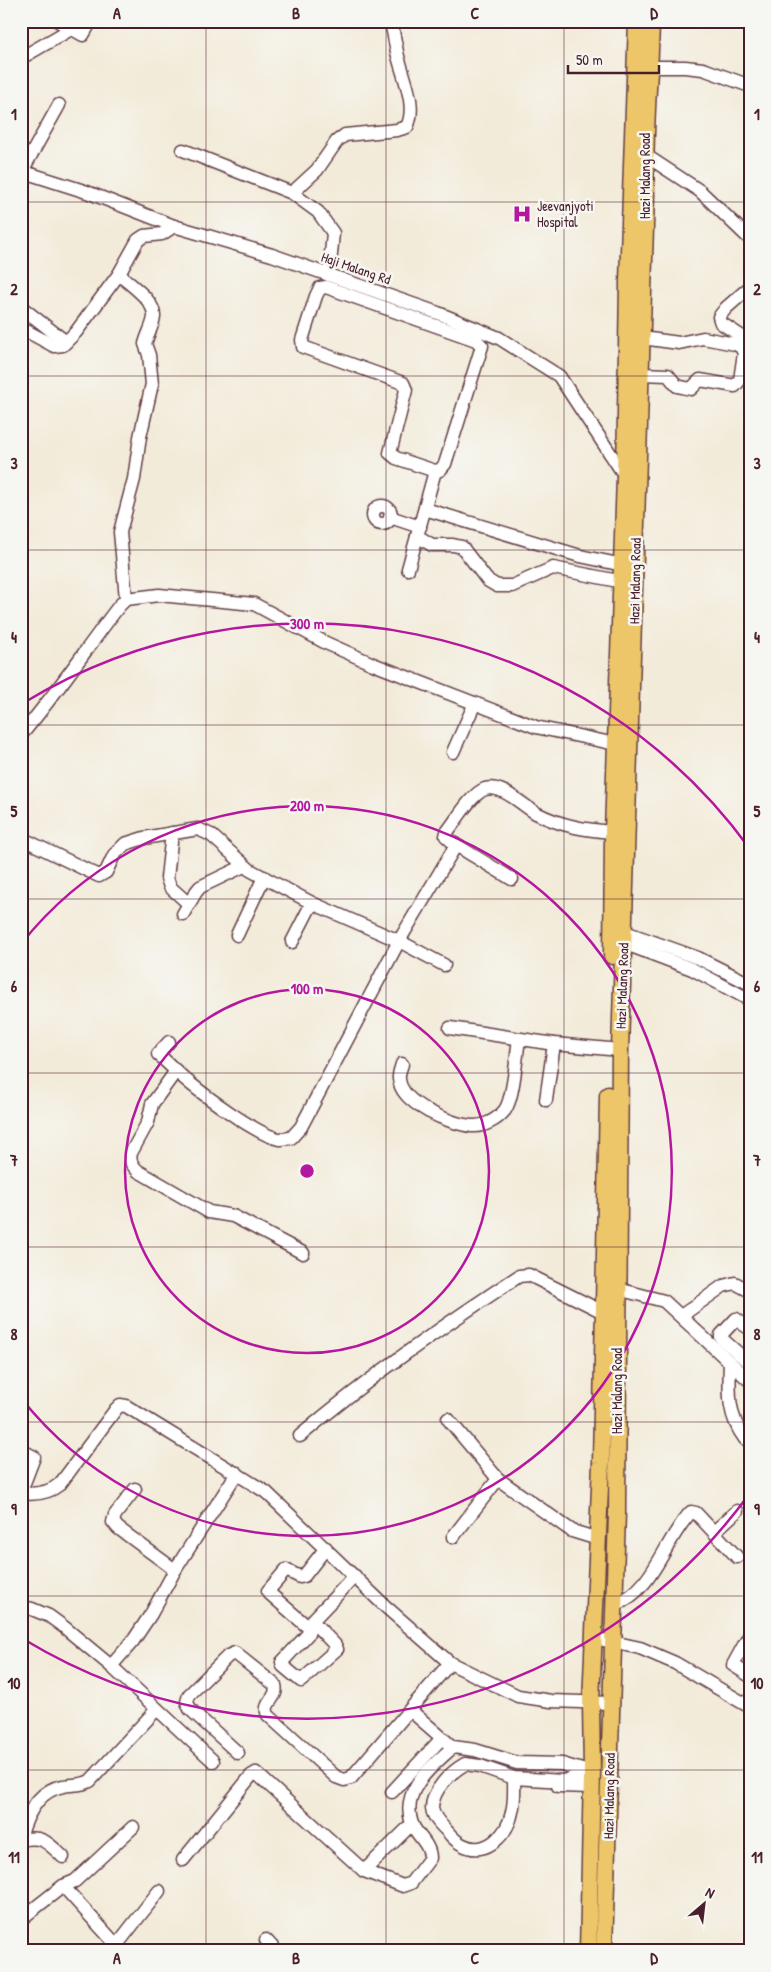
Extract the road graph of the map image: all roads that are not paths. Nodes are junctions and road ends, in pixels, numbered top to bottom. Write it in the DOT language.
graph roads {
  1 [pos="58,21"];
  2 [pos="91,21"];
  3 [pos="391,21"];
  4 [pos="637,21"];
  5 [pos="651,21"];
  6 [pos="72,29"];
  7 [pos="21,58"];
  8 [pos="650,67"];
  9 [pos="750,86"];
  10 [pos="59,105"];
  11 [pos="183,150"];
  12 [pos="638,151"];
  13 [pos="22,171"];
  14 [pos="292,193"];
  15 [pos="174,226"];
  16 [pos="637,228"];
  17 [pos="750,239"];
  18 [pos="119,274"];
  19 [pos="329,274"];
  20 [pos="750,288"];
  21 [pos="21,307"];
  22 [pos="21,328"];
  23 [pos="642,338"];
  24 [pos="66,342"];
  25 [pos="750,342"];
  26 [pos="640,374"];
  27 [pos="632,458"];
  28 [pos="435,470"];
  29 [pos="631,478"];
  30 [pos="425,508"];
  31 [pos="390,517"];
  32 [pos="418,531"];
  33 [pos="623,565"];
  34 [pos="408,569"];
  35 [pos="628,583"];
  36 [pos="126,598"];
  37 [pos="475,703"];
  38 [pos="21,735"];
  39 [pos="623,746"];
  40 [pos="452,752"];
  41 [pos="613,832"];
  42 [pos="172,833"];
  43 [pos="21,838"];
  44 [pos="456,845"];
  45 [pos="244,866"];
  46 [pos="264,877"];
  47 [pos="512,879"];
  48 [pos="312,903"];
  49 [pos="237,934"];
  50 [pos="618,937"];
  51 [pos="399,941"];
  52 [pos="292,942"];
  53 [pos="444,966"];
  54 [pos="750,984"];
  55 [pos="750,1000"];
  56 [pos="450,1028"];
  57 [pos="519,1039"];
  58 [pos="169,1042"];
  59 [pos="554,1044"];
  60 [pos="615,1049"];
  61 [pos="402,1064"];
  62 [pos="176,1071"];
  63 [pos="546,1100"];
  64 [pos="303,1253"];
  65 [pos="618,1289"];
  66 [pos="750,1291"];
  67 [pos="610,1312"];
  68 [pos="681,1316"];
  69 [pos="750,1329"];
  70 [pos="730,1362"];
  71 [pos="747,1369"];
  72 [pos="448,1419"];
  73 [pos="300,1436"];
  74 [pos="745,1439"];
  75 [pos="21,1450"];
  76 [pos="236,1473"];
  77 [pos="498,1479"];
  78 [pos="135,1489"];
  79 [pos="21,1492"];
  80 [pos="737,1511"];
  81 [pos="714,1532"];
  82 [pos="453,1537"];
  83 [pos="598,1539"];
  84 [pos="326,1548"];
  85 [pos="737,1557"];
  86 [pos="176,1570"];
  87 [pos="355,1576"];
  88 [pos="614,1605"];
  89 [pos="21,1607"];
  90 [pos="310,1624"];
  91 [pos="750,1634"];
  92 [pos="594,1638"];
  93 [pos="612,1641"];
  94 [pos="450,1663"];
  95 [pos="111,1666"];
  96 [pos="750,1676"];
  97 [pos="591,1703"];
  98 [pos="610,1703"];
  99 [pos="750,1707"];
  100 [pos="157,1709"];
  101 [pos="410,1710"];
  102 [pos="442,1738"];
  103 [pos="453,1747"];
  104 [pos="238,1753"];
  105 [pos="213,1761"];
  106 [pos="609,1773"];
  107 [pos="514,1778"];
  108 [pos="592,1780"];
  109 [pos="553,1786"];
  110 [pos="392,1792"];
  111 [pos="412,1824"];
  112 [pos="133,1827"];
  113 [pos="21,1834"];
  114 [pos="21,1840"];
  115 [pos="63,1857"];
  116 [pos="184,1860"];
  117 [pos="364,1871"];
  118 [pos="64,1886"];
  119 [pos="159,1891"];
  120 [pos="24,1912"];
  121 [pos="266,1940"];
  122 [pos="596,1944"];
  123 [pos="119,1948"];
  124 [pos="276,1951"];
  1 -- 6 [label="street"];
  2 -- 6 [label="street"];
  3 -- 14 [label="street"];
  4 -- 12 [label="main road, Hazi Malang Road"];
  5 -- 8 [label="main road, Hazi Malang Road"];
  6 -- 7 [label="street"];
  8 -- 9 [label="street"];
  8 -- 12 [label="main road, Hazi Malang Road"];
  10 -- 13 [label="street"];
  11 -- 14 [label="street"];
  12 -- 16 [label="main road, Hazi Malang Road"];
  12 -- 17 [label="street"];
  13 -- 15 [label="street, Haji Malang Rd"];
  14 -- 19 [label="street"];
  15 -- 18 [label="street"];
  15 -- 19 [label="street, Haji Malang Rd"];
  16 -- 23 [label="main road, Hazi Malang Road"];
  16 -- 27 [label="main road, Hazi Malang Road"];
  18 -- 24 [label="street"];
  18 -- 36 [label="street"];
  19 -- 29 [label="street, Haji Malang Rd"];
  20 -- 25 [label="street"];
  21 -- 24 [label="street"];
  22 -- 24 [label="street"];
  23 -- 26 [label="main road, Hazi Malang Road"];
  23 -- 26 [label="street"];
  26 -- 27 [label="main road, Hazi Malang Road"];
  27 -- 29 [label="main road, Hazi Malang Road"];
  28 -- 28 [label="street"];
  28 -- 30 [label="street"];
  29 -- 33 [label="main road, Hazi Malang Road"];
  29 -- 35 [label="main road, Hazi Malang Road"];
  30 -- 32 [label="street"];
  30 -- 33 [label="street"];
  31 -- 32 [label="street"];
  32 -- 34 [label="street"];
  32 -- 35 [label="street"];
  33 -- 35 [label="main road, Hazi Malang Road"];
  35 -- 39 [label="main road, Hazi Malang Road"];
  36 -- 37 [label="street"];
  36 -- 38 [label="street"];
  37 -- 39 [label="street"];
  37 -- 40 [label="street"];
  39 -- 41 [label="main road, Hazi Malang Road"];
  39 -- 50 [label="main road, Hazi Malang Road"];
  41 -- 44 [label="street"];
  41 -- 50 [label="main road, Hazi Malang Road"];
  42 -- 43 [label="street"];
  42 -- 45 [label="street"];
  42 -- 45 [label="street"];
  44 -- 47 [label="street"];
  44 -- 51 [label="street"];
  45 -- 46 [label="street"];
  46 -- 48 [label="street"];
  46 -- 49 [label="street"];
  48 -- 51 [label="street"];
  48 -- 52 [label="street"];
  50 -- 54 [label="street"];
  50 -- 55 [label="street"];
  50 -- 60 [label="main road, Hazi Malang Road"];
  51 -- 53 [label="street"];
  51 -- 62 [label="street"];
  56 -- 57 [label="street"];
  57 -- 59 [label="street"];
  57 -- 61 [label="street"];
  58 -- 62 [label="street"];
  59 -- 60 [label="street"];
  59 -- 63 [label="street"];
  60 -- 65 [label="main road, Hazi Malang Road"];
  60 -- 67 [label="main road, Hazi Malang Road"];
  62 -- 64 [label="street"];
  65 -- 67 [label="main road, Hazi Malang Road"];
  65 -- 68 [label="street"];
  66 -- 68 [label="street"];
  67 -- 73 [label="street"];
  67 -- 83 [label="main road, Hazi Malang Road"];
  67 -- 88 [label="main road, Hazi Malang Road"];
  68 -- 70 [label="street"];
  69 -- 71 [label="street"];
  70 -- 71 [label="street"];
  70 -- 74 [label="street"];
  72 -- 77 [label="street"];
  75 -- 79 [label="street"];
  76 -- 79 [label="street"];
  76 -- 84 [label="street"];
  76 -- 86 [label="street"];
  77 -- 82 [label="street"];
  77 -- 83 [label="street"];
  78 -- 86 [label="street"];
  80 -- 81 [label="street"];
  81 -- 85 [label="street"];
  81 -- 88 [label="street"];
  83 -- 92 [label="main road, Hazi Malang Road"];
  84 -- 87 [label="street"];
  84 -- 90 [label="street"];
  86 -- 95 [label="street"];
  87 -- 90 [label="street"];
  87 -- 94 [label="street"];
  88 -- 93 [label="main road, Hazi Malang Road"];
  89 -- 95 [label="street"];
  90 -- 90 [label="street"];
  91 -- 96 [label="street"];
  92 -- 93 [label="street"];
  92 -- 97 [label="main road, Hazi Malang Road"];
  93 -- 98 [label="main road, Hazi Malang Road"];
  93 -- 99 [label="street"];
  94 -- 97 [label="street"];
  94 -- 101 [label="street"];
  95 -- 100 [label="street"];
  97 -- 98 [label="street"];
  97 -- 108 [label="main road, Hazi Malang Road"];
  98 -- 106 [label="main road, Hazi Malang Road"];
  100 -- 105 [label="street"];
  100 -- 113 [label="street"];
  101 -- 102 [label="street"];
  101 -- 104 [label="street"];
  102 -- 103 [label="street"];
  102 -- 110 [label="street"];
  103 -- 108 [label="street"];
  103 -- 111 [label="street"];
  106 -- 108 [label="street"];
  106 -- 122 [label="main road, Hazi Malang Road"];
  107 -- 107 [label="street"];
  107 -- 108 [label="street"];
  108 -- 109 [label="street"];
  108 -- 122 [label="main road, Hazi Malang Road"];
  111 -- 117 [label="street"];
  111 -- 117 [label="street"];
  112 -- 118 [label="street"];
  114 -- 115 [label="street"];
  116 -- 117 [label="street"];
  118 -- 120 [label="street"];
  118 -- 123 [label="street"];
  119 -- 123 [label="street"];
  121 -- 124 [label="street"];
}
